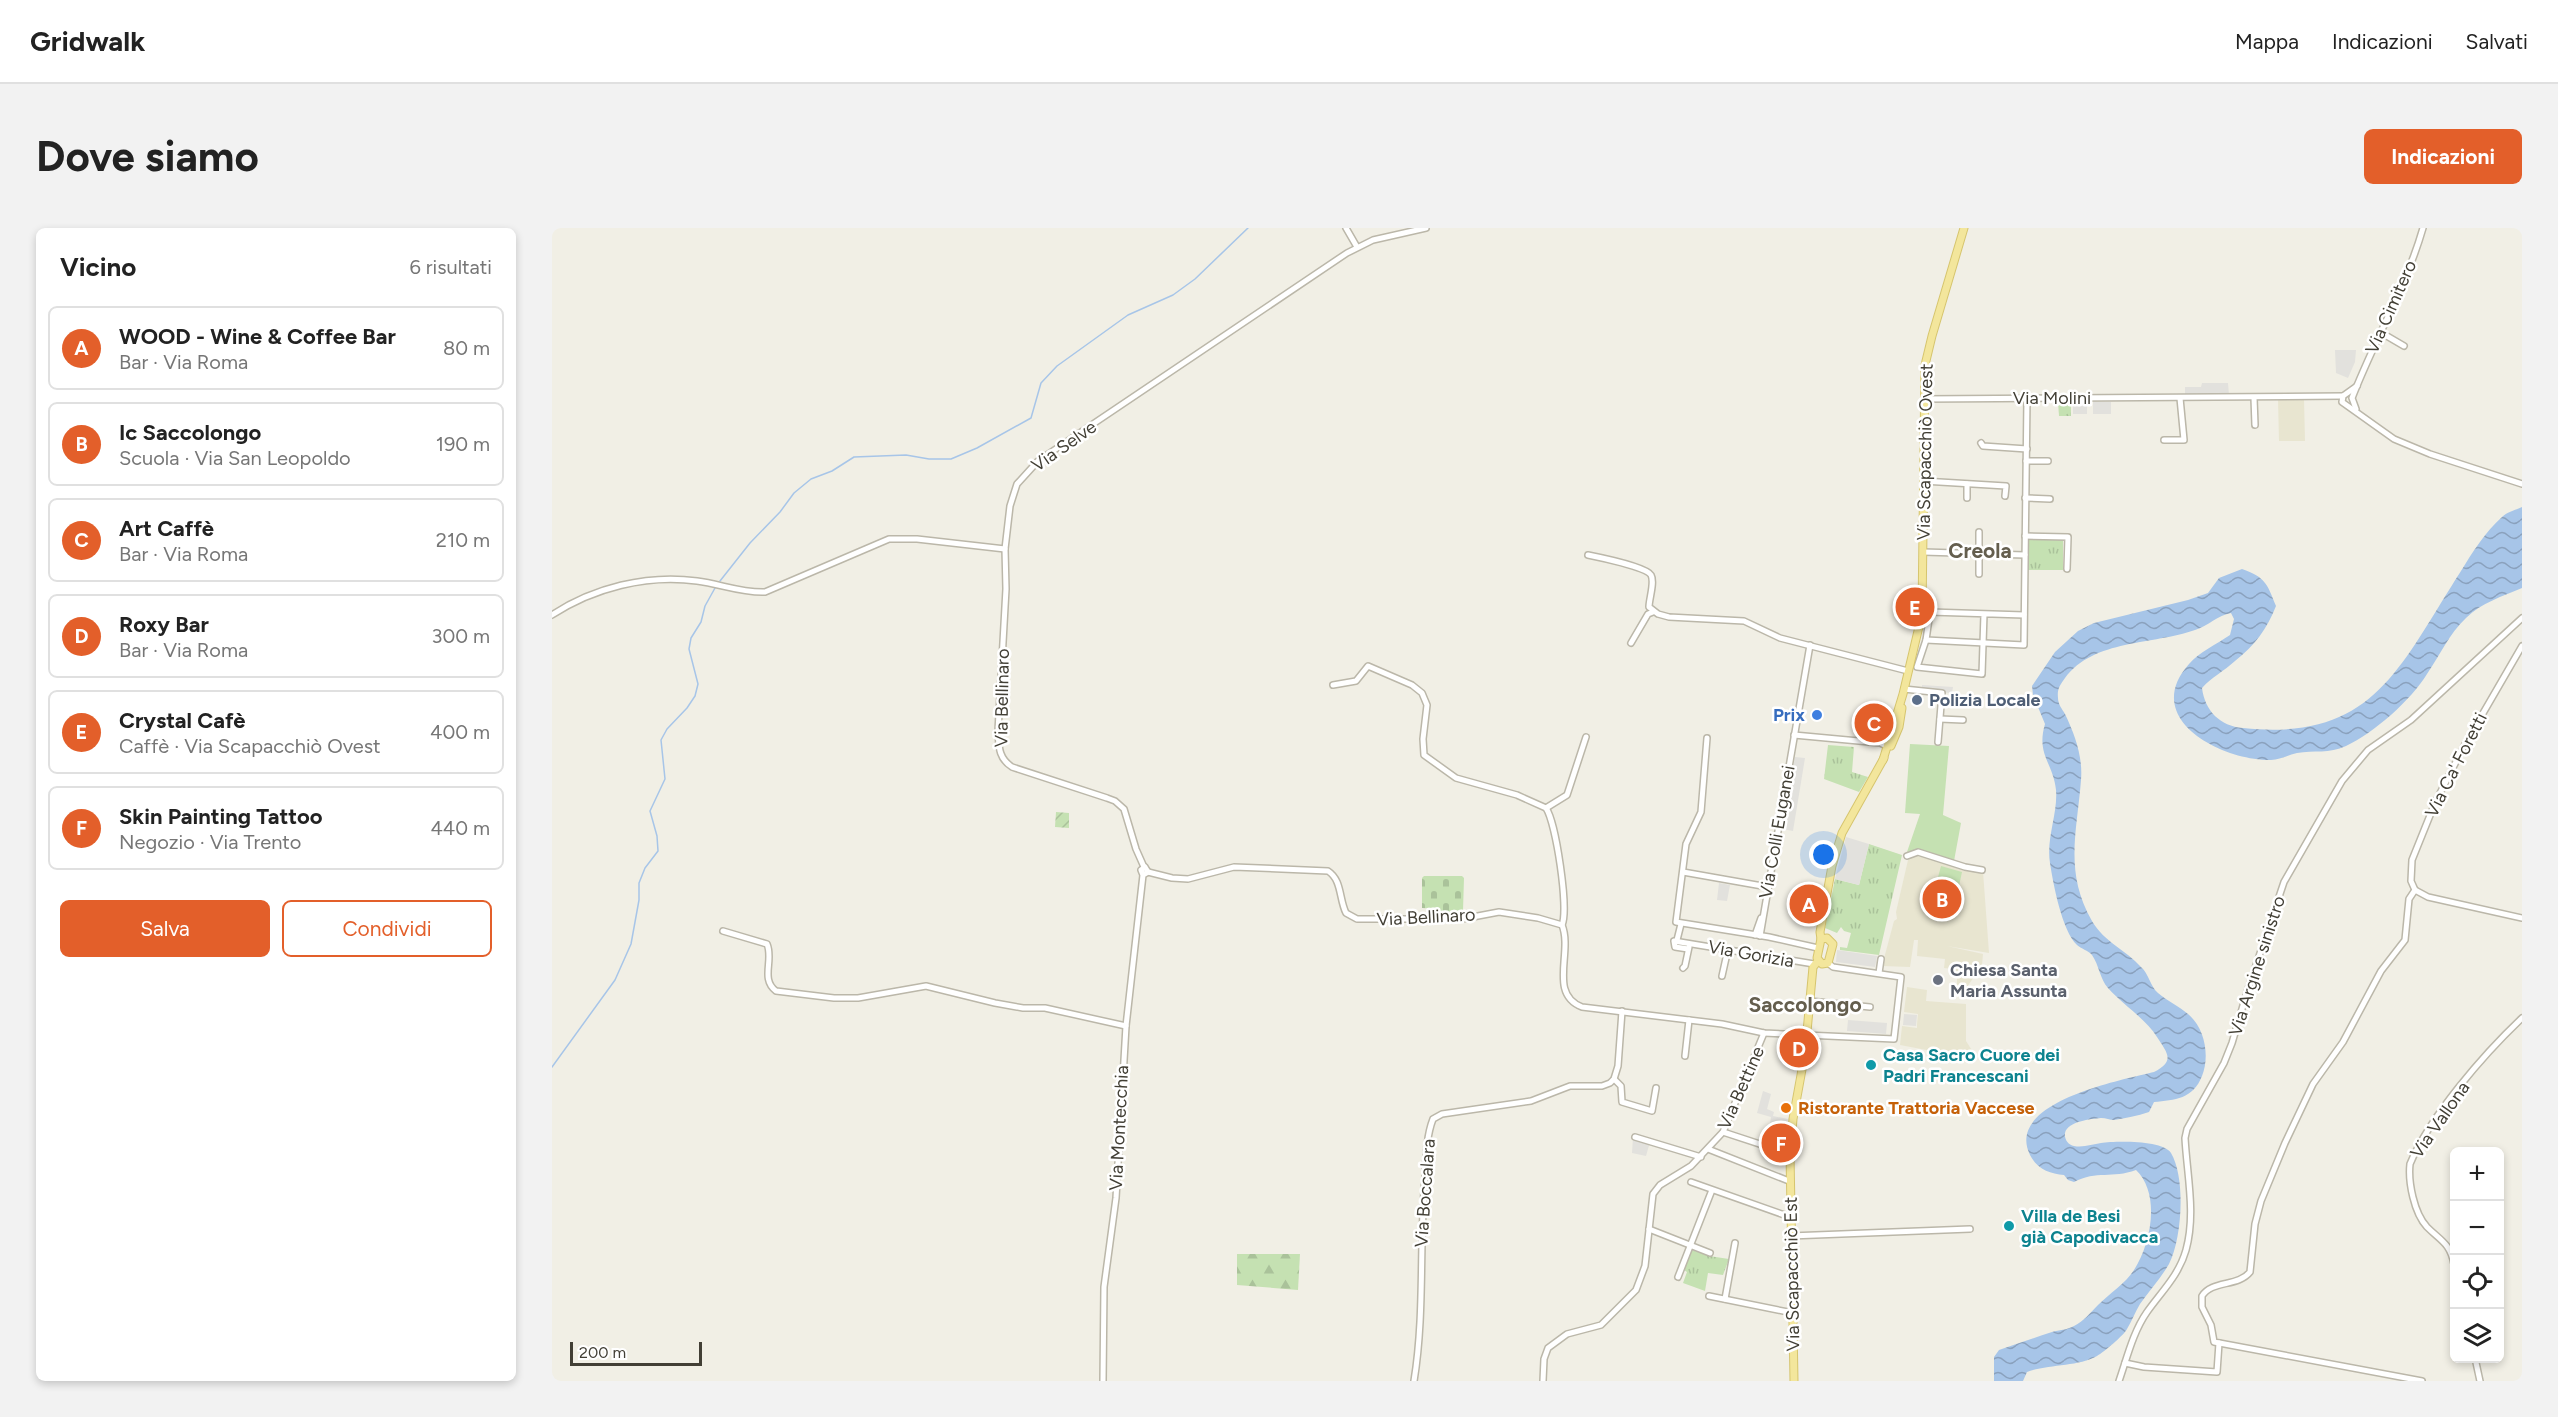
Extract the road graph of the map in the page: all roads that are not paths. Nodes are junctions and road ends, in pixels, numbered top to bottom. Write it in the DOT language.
graph roads {
  1 [pos="1346,228"];
  2 [pos="1426,228"];
  3 [pos="1964,228"];
  4 [pos="2423,228"];
  5 [pos="1357,247"];
  6 [pos="2380,332"];
  7 [pos="2404,346"];
  8 [pos="2027,398"];
  9 [pos="2180,398"];
  10 [pos="2254,398"];
  11 [pos="1924,399"];
  12 [pos="2347,399"];
  13 [pos="2255,425"];
  14 [pos="2164,440"];
  15 [pos="1981,443"];
  16 [pos="2026,449"];
  17 [pos="2026,461"];
  18 [pos="2048,461"];
  19 [pos="1923,481"];
  20 [pos="1967,484"];
  21 [pos="2522,484"];
  22 [pos="2005,496"];
  23 [pos="1967,498"];
  24 [pos="2025,498"];
  25 [pos="2050,499"];
  26 [pos="1979,532"];
  27 [pos="2025,536"];
  28 [pos="1005,549"];
  29 [pos="1923,552"];
  30 [pos="1979,554"];
  31 [pos="1588,555"];
  32 [pos="2025,555"];
  33 [pos="2067,569"];
  34 [pos="1979,574"];
  35 [pos="1653,612"];
  36 [pos="1984,614"];
  37 [pos="552,615"];
  38 [pos="2024,615"];
  39 [pos="2522,618"];
  40 [pos="1925,625"];
  41 [pos="1926,640"];
  42 [pos="1631,643"];
  43 [pos="1984,644"];
  44 [pos="1810,645"];
  45 [pos="2522,646"];
  46 [pos="1917,655"];
  47 [pos="1908,671"];
  48 [pos="1333,684"];
  49 [pos="1904,691"];
  50 [pos="1940,718"];
  51 [pos="1964,720"];
  52 [pos="1794,735"];
  53 [pos="1586,737"];
  54 [pos="1707,738"];
  55 [pos="1938,742"];
  56 [pos="1887,746"];
  57 [pos="1883,760"];
  58 [pos="1546,808"];
  59 [pos="1907,856"];
  60 [pos="1982,870"];
  61 [pos="1145,871"];
  62 [pos="1683,872"];
  63 [pos="1768,888"];
  64 [pos="2415,890"];
  65 [pos="1763,914"];
  66 [pos="2522,918"];
  67 [pos="1681,924"];
  68 [pos="1562,926"];
  69 [pos="1762,928"];
  70 [pos="723,931"];
  71 [pos="1758,936"];
  72 [pos="1769,937"];
  73 [pos="1821,939"];
  74 [pos="1677,940"];
  75 [pos="1689,942"];
  76 [pos="1817,948"];
  77 [pos="1728,949"];
  78 [pos="1688,950"];
  79 [pos="1881,959"];
  80 [pos="1816,963"];
  81 [pos="1828,963"];
  82 [pos="1683,968"];
  83 [pos="1879,974"];
  84 [pos="1722,976"];
  85 [pos="1809,1001"];
  86 [pos="1870,1007"];
  87 [pos="1622,1011"];
  88 [pos="2522,1018"];
  89 [pos="1689,1020"];
  90 [pos="1126,1026"];
  91 [pos="1764,1033"];
  92 [pos="1807,1034"];
  93 [pos="1685,1056"];
  94 [pos="1614,1079"];
  95 [pos="1656,1088"];
  96 [pos="1723,1132"];
  97 [pos="1635,1137"];
  98 [pos="1708,1149"];
  99 [pos="1790,1154"];
  100 [pos="1701,1157"];
  101 [pos="1789,1181"];
  102 [pos="1690,1182"];
  103 [pos="1712,1190"];
  104 [pos="1790,1217"];
  105 [pos="1649,1229"];
  106 [pos="1970,1229"];
  107 [pos="1790,1236"];
  108 [pos="1736,1243"];
  109 [pos="1691,1245"];
  110 [pos="1710,1253"];
  111 [pos="2451,1255"];
  112 [pos="1678,1277"];
  113 [pos="1709,1296"];
  114 [pos="1725,1299"];
  115 [pos="1792,1313"];
  116 [pos="2219,1343"];
  117 [pos="2125,1363"];
  118 [pos="2476,1363"];
  119 [pos="1103,1381"];
  120 [pos="1414,1381"];
  121 [pos="1544,1381"];
  122 [pos="1794,1381"];
  123 [pos="2119,1381"];
  124 [pos="2422,1381"];
  125 [pos="2480,1381"];
  1 -- 5 [label="street"];
  2 -- 5 [label="street, Via Selve"];
  3 -- 11 [label="main road, Via Scapacchiò Ovest"];
  4 -- 6 [label="street, Via Cimitero"];
  5 -- 28 [label="street, Via Selve"];
  6 -- 7 [label="street"];
  6 -- 12 [label="street, Via Cimitero"];
  8 -- 9 [label="street, Via Molini"];
  8 -- 11 [label="street, Via Molini"];
  8 -- 16 [label="street"];
  9 -- 10 [label="street, Via Molini"];
  9 -- 14 [label="street"];
  10 -- 12 [label="street, Via Molini"];
  10 -- 13 [label="street"];
  11 -- 19 [label="main road, Via Scapacchiò Ovest"];
  12 -- 21 [label="street"];
  15 -- 16 [label="street"];
  16 -- 17 [label="street"];
  17 -- 18 [label="street"];
  17 -- 24 [label="street"];
  19 -- 20 [label="street"];
  19 -- 29 [label="main road, Via Scapacchiò Ovest"];
  20 -- 22 [label="street"];
  20 -- 23 [label="street"];
  24 -- 25 [label="street"];
  24 -- 27 [label="street"];
  26 -- 30 [label="street"];
  27 -- 32 [label="street"];
  27 -- 33 [label="street"];
  28 -- 37 [label="street"];
  28 -- 61 [label="street, Via Bellinaro"];
  29 -- 30 [label="street"];
  29 -- 40 [label="main road, Via Scapacchiò Ovest"];
  30 -- 32 [label="street"];
  30 -- 34 [label="street"];
  31 -- 35 [label="street"];
  32 -- 38 [label="street"];
  35 -- 42 [label="street"];
  35 -- 44 [label="street"];
  36 -- 38 [label="street"];
  36 -- 40 [label="street"];
  36 -- 43 [label="street"];
  38 -- 43 [label="street"];
  39 -- 117 [label="street, Via Argine sinistro"];
  40 -- 41 [label="street"];
  40 -- 46 [label="main road, Via Scapacchiò Ovest"];
  41 -- 43 [label="street"];
  41 -- 46 [label="street"];
  43 -- 46 [label="street"];
  44 -- 47 [label="street"];
  44 -- 52 [label="street, Via Colli Euganei"];
  45 -- 64 [label="street, Via Ca' Foretti"];
  46 -- 47 [label="main road, Via Scapacchiò Ovest"];
  47 -- 49 [label="main road, Via Scapacchiò Ovest"];
  48 -- 58 [label="street"];
  49 -- 50 [label="street"];
  49 -- 56 [label="main road"];
  49 -- 57 [label="main road"];
  50 -- 51 [label="street"];
  50 -- 55 [label="street"];
  52 -- 56 [label="street"];
  52 -- 63 [label="street, Via Colli Euganei"];
  53 -- 58 [label="street"];
  54 -- 62 [label="street"];
  56 -- 57 [label="main road"];
  57 -- 73 [label="main road, Via Scapacchiò Est"];
  58 -- 68 [label="street"];
  59 -- 60 [label="street"];
  61 -- 68 [label="street, Via Bellinaro"];
  61 -- 90 [label="street, Via Montecchia"];
  62 -- 63 [label="street"];
  62 -- 67 [label="street"];
  63 -- 65 [label="street, Via Colli Euganei"];
  64 -- 66 [label="street"];
  64 -- 116 [label="street"];
  65 -- 69 [label="street, Via Colli Euganei"];
  65 -- 71 [label="street"];
  67 -- 71 [label="street"];
  67 -- 74 [label="street"];
  68 -- 87 [label="street"];
  69 -- 71 [label="street, Via Colli Euganei"];
  69 -- 72 [label="street"];
  70 -- 90 [label="street"];
  71 -- 72 [label="street"];
  72 -- 76 [label="street"];
  73 -- 76 [label="main road, Via Scapacchiò Est"];
  73 -- 81 [label="main road"];
  74 -- 75 [label="street, Via Gorizia"];
  74 -- 78 [label="street, Via Gorizia"];
  75 -- 77 [label="street, Via Gorizia"];
  75 -- 78 [label="street, Via Gorizia"];
  76 -- 80 [label="main road, Via Scapacchiò Est"];
  77 -- 80 [label="street, Via Gorizia"];
  77 -- 84 [label="street"];
  78 -- 82 [label="street, Via Gorizia"];
  79 -- 83 [label="street"];
  80 -- 81 [label="main road"];
  80 -- 85 [label="main road, Via Scapacchiò Est"];
  81 -- 83 [label="street"];
  83 -- 92 [label="street"];
  85 -- 86 [label="street"];
  85 -- 92 [label="main road, Via Scapacchiò Est"];
  87 -- 89 [label="street"];
  87 -- 94 [label="street"];
  88 -- 111 [label="street, Via Vallona"];
  89 -- 91 [label="street"];
  89 -- 93 [label="street"];
  90 -- 119 [label="street, Via Montecchia"];
  91 -- 92 [label="street"];
  91 -- 96 [label="street, Via Bettine"];
  92 -- 99 [label="main road, Via Scapacchiò Est"];
  94 -- 95 [label="street"];
  94 -- 120 [label="street, Via Boccalara"];
  96 -- 98 [label="street, Via Bettine"];
  96 -- 99 [label="street"];
  97 -- 100 [label="street"];
  98 -- 100 [label="street, Via Bettine"];
  98 -- 101 [label="street"];
  99 -- 101 [label="main road, Via Scapacchiò Est"];
  100 -- 105 [label="street, Via Bettine"];
  101 -- 104 [label="main road, Via Scapacchiò Est"];
  102 -- 103 [label="street"];
  103 -- 104 [label="street"];
  103 -- 109 [label="street"];
  104 -- 107 [label="main road, Via Scapacchiò Est"];
  105 -- 109 [label="street"];
  105 -- 121 [label="street, Via Bettine"];
  106 -- 107 [label="street"];
  107 -- 115 [label="main road, Via Scapacchiò Est"];
  108 -- 114 [label="street"];
  109 -- 110 [label="street"];
  109 -- 112 [label="street"];
  113 -- 114 [label="street"];
  114 -- 115 [label="street"];
  115 -- 122 [label="main road, Via Scapacchiò Est"];
  116 -- 117 [label="street"];
  116 -- 124 [label="street"];
  117 -- 123 [label="street, Via Argine sinistro"];
  118 -- 125 [label="street"];
}
